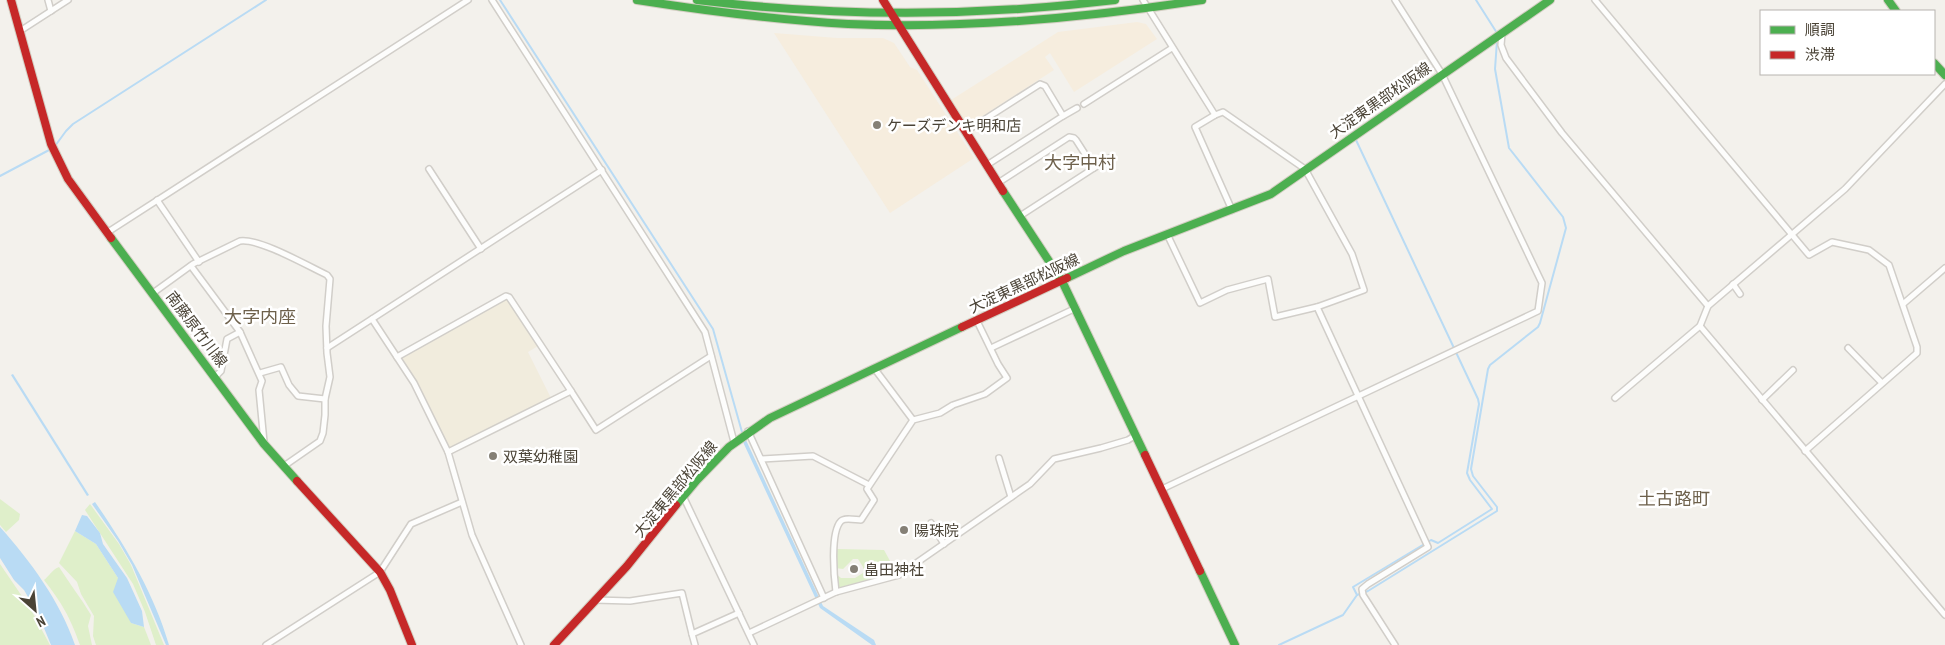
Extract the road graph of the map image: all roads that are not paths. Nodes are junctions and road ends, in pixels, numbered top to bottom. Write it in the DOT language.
graph roads {
  1 [pos="11,0"];
  2 [pos="48,0"];
  3 [pos="68,0"];
  4 [pos="468,0"];
  5 [pos="492,0"];
  6 [pos="637,0"];
  7 [pos="697,0"];
  8 [pos="882,0"];
  9 [pos="1115,0"];
  10 [pos="1143,0"];
  11 [pos="1202,0"];
  12 [pos="1395,0"];
  13 [pos="1550,0"];
  14 [pos="1595,0"];
  15 [pos="1148,9"];
  16 [pos="51,11"];
  17 [pos="890,12"];
  18 [pos="898,26"];
  19 [pos="20,30"];
  20 [pos="1499,36"];
  21 [pos="1172,48"];
  22 [pos="1935,64"];
  23 [pos="1442,74"];
  24 [pos="1945,76"];
  25 [pos="1945,84"];
  26 [pos="1084,104"];
  27 [pos="1077,108"];
  28 [pos="1214,115"];
  29 [pos="1063,116"];
  30 [pos="965,132"];
  31 [pos="1109,158"];
  32 [pos="987,165"];
  33 [pos="1094,168"];
  34 [pos="429,169"];
  35 [pos="1305,169"];
  36 [pos="602,170"];
  37 [pos="998,183"];
  38 [pos="157,200"];
  39 [pos="1232,210"];
  40 [pos="1020,216"];
  41 [pos="108,232"];
  42 [pos="1167,234"];
  43 [pos="1792,234"];
  44 [pos="481,248"];
  45 [pos="199,262"];
  46 [pos="191,266"];
  47 [pos="1945,268"];
  48 [pos="1062,281"];
  49 [pos="1733,284"];
  50 [pos="153,293"];
  51 [pos="1740,294"];
  52 [pos="1903,304"];
  53 [pos="1708,306"];
  54 [pos="1317,307"];
  55 [pos="1076,308"];
  56 [pos="372,319"];
  57 [pos="977,321"];
  58 [pos="1700,326"];
  59 [pos="240,332"];
  60 [pos="327,348"];
  61 [pos="991,348"];
  62 [pos="1848,348"];
  63 [pos="711,356"];
  64 [pos="396,357"];
  65 [pos="874,368"];
  66 [pos="1792,370"];
  67 [pos="260,373"];
  68 [pos="215,377"];
  69 [pos="1882,383"];
  70 [pos="571,391"];
  71 [pos="1358,396"];
  72 [pos="1615,398"];
  73 [pos="325,399"];
  74 [pos="1762,400"];
  75 [pos="913,420"];
  76 [pos="748,431"];
  77 [pos="1136,435"];
  78 [pos="734,442"];
  79 [pos="264,444"];
  80 [pos="1805,450"];
  81 [pos="448,452"];
  82 [pos="999,458"];
  83 [pos="761,459"];
  84 [pos="284,466"];
  85 [pos="869,485"];
  86 [pos="1162,489"];
  87 [pos="683,496"];
  88 [pos="1011,497"];
  89 [pos="462,502"];
  90 [pos="931,523"];
  91 [pos="944,544"];
  92 [pos="380,572"];
  93 [pos="836,592"];
  94 [pos="823,599"];
  95 [pos="594,600"];
  96 [pos="739,613"];
  97 [pos="1945,615"];
  98 [pos="749,633"];
  99 [pos="692,634"];
  100 [pos="266,645"];
  101 [pos="412,645"];
  102 [pos="521,645"];
  103 [pos="554,645"];
  104 [pos="695,645"];
  105 [pos="754,645"];
  106 [pos="1235,645"];
  107 [pos="1395,645"];
  1 -- 19 [label="main road, 南藤原竹川線"];
  2 -- 16 [label="street"];
  3 -- 16 [label="street"];
  4 -- 38 [label="street"];
  5 -- 36 [label="street"];
  6 -- 18 [label="main road"];
  7 -- 17 [label="main road"];
  8 -- 17 [label="main road"];
  9 -- 17 [label="main road"];
  10 -- 15 [label="street"];
  11 -- 15 [label="main road"];
  12 -- 23 [label="street"];
  13 -- 20 [label="main road, 大淀東黒部松阪線"];
  14 -- 43 [label="street"];
  15 -- 18 [label="main road"];
  15 -- 21 [label="street"];
  16 -- 19 [label="street"];
  17 -- 18 [label="main road"];
  18 -- 30 [label="main road"];
  19 -- 41 [label="main road, 南藤原竹川線"];
  20 -- 23 [label="main road, 大淀東黒部松阪線"];
  20 -- 53 [label="street"];
  21 -- 26 [label="street"];
  21 -- 28 [label="street"];
  22 -- 24 [label="main road"];
  23 -- 35 [label="main road, 大淀東黒部松阪線"];
  23 -- 71 [label="street"];
  25 -- 43 [label="street"];
  27 -- 29 [label="street"];
  28 -- 35 [label="street"];
  28 -- 39 [label="street"];
  29 -- 30 [label="street"];
  29 -- 32 [label="street"];
  30 -- 32 [label="main road"];
  31 -- 33 [label="street"];
  32 -- 37 [label="main road"];
  33 -- 37 [label="street"];
  33 -- 40 [label="street"];
  34 -- 44 [label="street"];
  35 -- 39 [label="main road, 大淀東黒部松阪線"];
  35 -- 54 [label="street"];
  36 -- 44 [label="street"];
  36 -- 63 [label="street"];
  37 -- 40 [label="main road"];
  38 -- 41 [label="street"];
  38 -- 45 [label="street"];
  39 -- 42 [label="main road, 大淀東黒部松阪線"];
  40 -- 48 [label="main road"];
  41 -- 50 [label="main road, 南藤原竹川線"];
  42 -- 48 [label="main road, 大淀東黒部松阪線"];
  42 -- 54 [label="street"];
  43 -- 49 [label="street"];
  43 -- 52 [label="street"];
  44 -- 56 [label="street"];
  45 -- 46 [label="street"];
  45 -- 60 [label="street"];
  46 -- 50 [label="street"];
  46 -- 59 [label="street"];
  47 -- 52 [label="street"];
  48 -- 55 [label="main road"];
  48 -- 57 [label="main road, 大淀東黒部松阪線"];
  49 -- 51 [label="street"];
  49 -- 53 [label="street"];
  50 -- 68 [label="main road, 南藤原竹川線"];
  52 -- 69 [label="street"];
  53 -- 58 [label="street"];
  54 -- 71 [label="street"];
  55 -- 61 [label="street"];
  55 -- 77 [label="main road"];
  56 -- 60 [label="street"];
  56 -- 64 [label="street"];
  57 -- 61 [label="street"];
  57 -- 65 [label="main road, 大淀東黒部松阪線"];
  58 -- 72 [label="street"];
  58 -- 74 [label="street"];
  59 -- 67 [label="street"];
  59 -- 68 [label="street"];
  60 -- 73 [label="street"];
  61 -- 75 [label="street"];
  62 -- 69 [label="street"];
  63 -- 70 [label="street"];
  63 -- 78 [label="street"];
  64 -- 70 [label="street"];
  64 -- 81 [label="street"];
  65 -- 75 [label="street"];
  65 -- 76 [label="main road, 大淀東黒部松阪線"];
  66 -- 74 [label="street"];
  67 -- 73 [label="street"];
  67 -- 79 [label="street"];
  68 -- 79 [label="main road, 南藤原竹川線"];
  69 -- 80 [label="street"];
  70 -- 81 [label="street"];
  71 -- 86 [label="street"];
  71 -- 107 [label="street"];
  73 -- 84 [label="street"];
  74 -- 80 [label="street"];
  75 -- 85 [label="street"];
  76 -- 78 [label="main road, 大淀東黒部松阪線"];
  76 -- 83 [label="street"];
  77 -- 86 [label="main road"];
  77 -- 88 [label="street"];
  78 -- 87 [label="main road, 大淀東黒部松阪線"];
  79 -- 84 [label="main road, 南藤原竹川線"];
  80 -- 97 [label="street"];
  81 -- 89 [label="street"];
  82 -- 88 [label="street"];
  83 -- 85 [label="street"];
  83 -- 94 [label="street"];
  84 -- 92 [label="main road, 南藤原竹川線"];
  85 -- 93 [label="street"];
  86 -- 106 [label="main road"];
  87 -- 95 [label="main road, 大淀東黒部松阪線"];
  87 -- 96 [label="street"];
  88 -- 91 [label="street"];
  89 -- 92 [label="street"];
  89 -- 102 [label="street"];
  90 -- 91 [label="street"];
  91 -- 93 [label="street"];
  92 -- 100 [label="street"];
  92 -- 101 [label="main road, 南藤原竹川線"];
  93 -- 94 [label="street"];
  94 -- 98 [label="street"];
  95 -- 99 [label="street"];
  95 -- 103 [label="main road, 大淀東黒部松阪線"];
  96 -- 98 [label="street"];
  96 -- 99 [label="street"];
  98 -- 105 [label="street"];
  99 -- 104 [label="street"];
}
